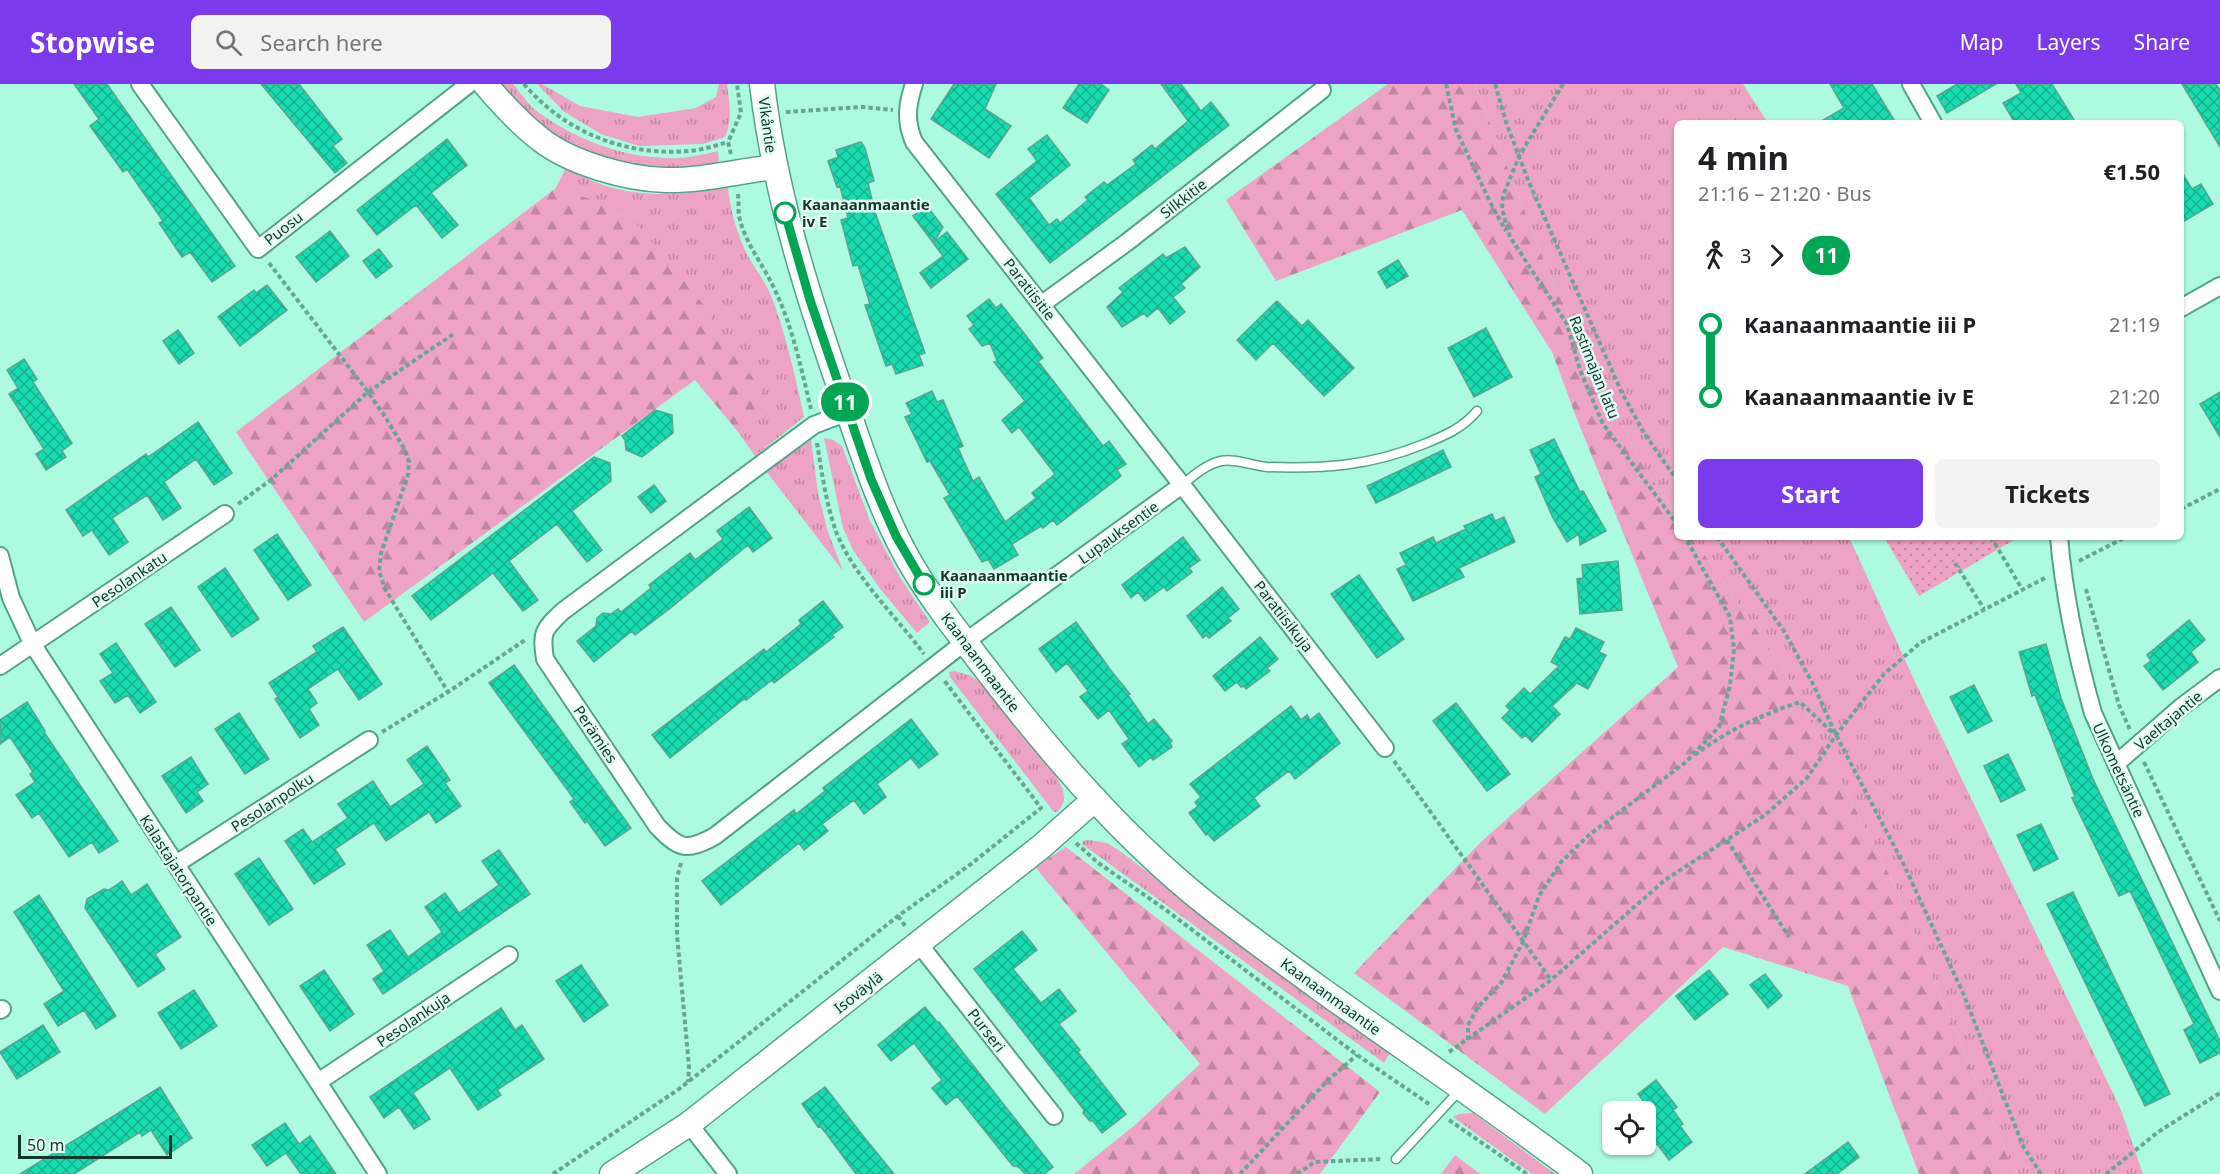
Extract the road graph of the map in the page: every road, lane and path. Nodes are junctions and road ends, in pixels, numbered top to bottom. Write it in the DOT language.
graph roads {
  1 [pos="140,84"];
  2 [pos="470,84"];
  3 [pos="485,84"];
  4 [pos="524,84"];
  5 [pos="737,84"];
  6 [pos="762,84"];
  7 [pos="914,84"];
  8 [pos="1446,84"];
  9 [pos="1495,84"];
  10 [pos="1563,84"];
  11 [pos="1911,84"];
  12 [pos="1322,90"];
  13 [pos="907,111"];
  14 [pos="741,113"];
  15 [pos="766,113"];
  16 [pos="1931,120"];
  17 [pos="728,142"];
  18 [pos="1519,156"];
  19 [pos="774,167"];
  20 [pos="735,172"];
  21 [pos="1510,237"];
  22 [pos="258,249"];
  23 [pos="2220,286"];
  24 [pos="1042,304"];
  25 [pos="2184,306"];
  26 [pos="455,333"];
  27 [pos="368,392"];
  28 [pos="1477,411"];
  29 [pos="848,412"];
  30 [pos="814,425"];
  31 [pos="1674,476"];
  32 [pos="1182,485"];
  33 [pos="2220,489"];
  34 [pos="2184,507"];
  35 [pos="225,514"];
  36 [pos="1674,520"];
  37 [pos="1687,540"];
  38 [pos="1719,540"];
  39 [pos="1993,540"];
  40 [pos="2059,540"];
  41 [pos="2120,540"];
  42 [pos="0,556"];
  43 [pos="2081,560"];
  44 [pos="1955,563"];
  45 [pos="2062,570"];
  46 [pos="2083,571"];
  47 [pos="2085,582"];
  48 [pos="2022,589"];
  49 [pos="1984,609"];
  50 [pos="548,625"];
  51 [pos="965,642"];
  52 [pos="33,645"];
  53 [pos="0,666"];
  54 [pos="934,667"];
  55 [pos="2220,678"];
  56 [pos="448,692"];
  57 [pos="1836,735"];
  58 [pos="369,740"];
  59 [pos="2137,744"];
  60 [pos="1385,748"];
  61 [pos="1686,762"];
  62 [pos="2117,764"];
  63 [pos="1095,799"];
  64 [pos="1041,808"];
  65 [pos="1061,830"];
  66 [pos="1727,840"];
  67 [pos="685,848"];
  68 [pos="176,864"];
  69 [pos="2220,921"];
  70 [pos="1788,937"];
  71 [pos="1523,942"];
  72 [pos="920,944"];
  73 [pos="509,955"];
  74 [pos="1551,980"];
  75 [pos="2220,991"];
  76 [pos="1468,1040"];
  77 [pos="1449,1052"];
  78 [pos="1357,1055"];
  79 [pos="318,1082"];
  80 [pos="688,1082"];
  81 [pos="1461,1088"];
  82 [pos="2220,1093"];
  83 [pos="1439,1113"];
  84 [pos="1054,1116"];
  85 [pos="689,1124"];
  86 [pos="1396,1159"];
  87 [pos="378,1174"];
  88 [pos="553,1174"];
  89 [pos="612,1174"];
  90 [pos="728,1174"];
  91 [pos="1240,1174"];
  92 [pos="1297,1174"];
  93 [pos="1527,1174"];
  94 [pos="1580,1174"];
  95 [pos="2041,1174"];
  96 [pos="2106,1174"];
  1 -- 22 [label="street, Puosu"];
  2 -- 22 [label="street, Puosu"];
  3 -- 20 [label="street"];
  4 -- 17 [label="path"];
  5 -- 14 [label="path"];
  6 -- 15 [label="street, Vikåntie"];
  7 -- 13 [label="street, Paratiisitie"];
  8 -- 21 [label="path"];
  9 -- 18 [label="path"];
  10 -- 18 [label="path, Rastimajan latu"];
  11 -- 16 [label="street"];
  12 -- 24 [label="street, Silkkitie"];
  13 -- 15 [label="path"];
  13 -- 24 [label="street, Paratiisitie"];
  14 -- 15 [label="path"];
  14 -- 17 [label="path"];
  15 -- 19 [label="street, Vikåntie"];
  17 -- 20 [label="path"];
  18 -- 21 [label="path, Rastimajan latu"];
  18 -- 31 [label="path"];
  19 -- 20 [label="street"];
  19 -- 29 [label="street, Kaanaanmaantie"];
  20 -- 30 [label="path"];
  21 -- 36 [label="path, Rastimajan latu"];
  22 -- 27 [label="path"];
  23 -- 25 [label="street"];
  24 -- 32 [label="street, Paratiisitie"];
  26 -- 27 [label="path"];
  27 -- 35 [label="path"];
  27 -- 56 [label="path"];
  28 -- 32 [label="lane"];
  29 -- 30 [label="street"];
  29 -- 51 [label="street, Kaanaanmaantie"];
  30 -- 50 [label="street"];
  30 -- 54 [label="path"];
  32 -- 51 [label="street, Lupauksentie"];
  32 -- 60 [label="street, Paratiisikuja"];
  33 -- 34 [label="path"];
  35 -- 52 [label="street, Pesolankatu"];
  37 -- 61 [label="path"];
  38 -- 57 [label="path"];
  39 -- 48 [label="path"];
  40 -- 45 [label="street, Ulkometsäntie"];
  41 -- 43 [label="path"];
  42 -- 52 [label="street, Kalastajatorpantie"];
  43 -- 45 [label="path"];
  43 -- 46 [label="path"];
  44 -- 49 [label="path"];
  45 -- 48 [label="path"];
  45 -- 62 [label="street, Ulkometsäntie"];
  47 -- 59 [label="path"];
  48 -- 49 [label="path"];
  49 -- 57 [label="path"];
  50 -- 56 [label="path"];
  50 -- 67 [label="street, Perämies"];
  51 -- 54 [label="street"];
  51 -- 63 [label="street, Kaanaanmaantie"];
  52 -- 53 [label="street, Pesolankatu"];
  52 -- 68 [label="street, Kalastajatorpantie"];
  54 -- 64 [label="path"];
  54 -- 67 [label="street"];
  55 -- 59 [label="street, Vaeltajantie"];
  56 -- 58 [label="path"];
  57 -- 61 [label="path"];
  57 -- 66 [label="path"];
  57 -- 95 [label="path"];
  58 -- 68 [label="street, Pesolanpolku"];
  59 -- 62 [label="street, Vaeltajantie"];
  59 -- 69 [label="path"];
  60 -- 71 [label="path"];
  61 -- 71 [label="path"];
  62 -- 75 [label="street, Ulkometsäntie"];
  63 -- 65 [label="street, Isoväylä"];
  63 -- 81 [label="street, Kaanaanmaantie"];
  64 -- 65 [label="path"];
  64 -- 80 [label="path"];
  65 -- 72 [label="street, Isoväylä"];
  65 -- 78 [label="path"];
  66 -- 70 [label="path"];
  66 -- 74 [label="path"];
  67 -- 80 [label="path"];
  68 -- 79 [label="street, Kalastajatorpantie"];
  71 -- 74 [label="path"];
  71 -- 76 [label="path"];
  72 -- 84 [label="street, Purseri"];
  72 -- 85 [label="street, Isoväylä"];
  73 -- 79 [label="street, Pesolankuja"];
  74 -- 76 [label="path"];
  76 -- 77 [label="path"];
  78 -- 83 [label="path"];
  78 -- 91 [label="path"];
  79 -- 87 [label="street, Kalastajatorpantie"];
  80 -- 88 [label="path"];
  81 -- 83 [label="lane"];
  81 -- 94 [label="street, Kaanaanmaantie"];
  82 -- 96 [label="path"];
  83 -- 86 [label="lane"];
  83 -- 93 [label="path"];
  85 -- 89 [label="street, Isoväylä"];
  85 -- 90 [label="street"];
  86 -- 92 [label="path"];
}
